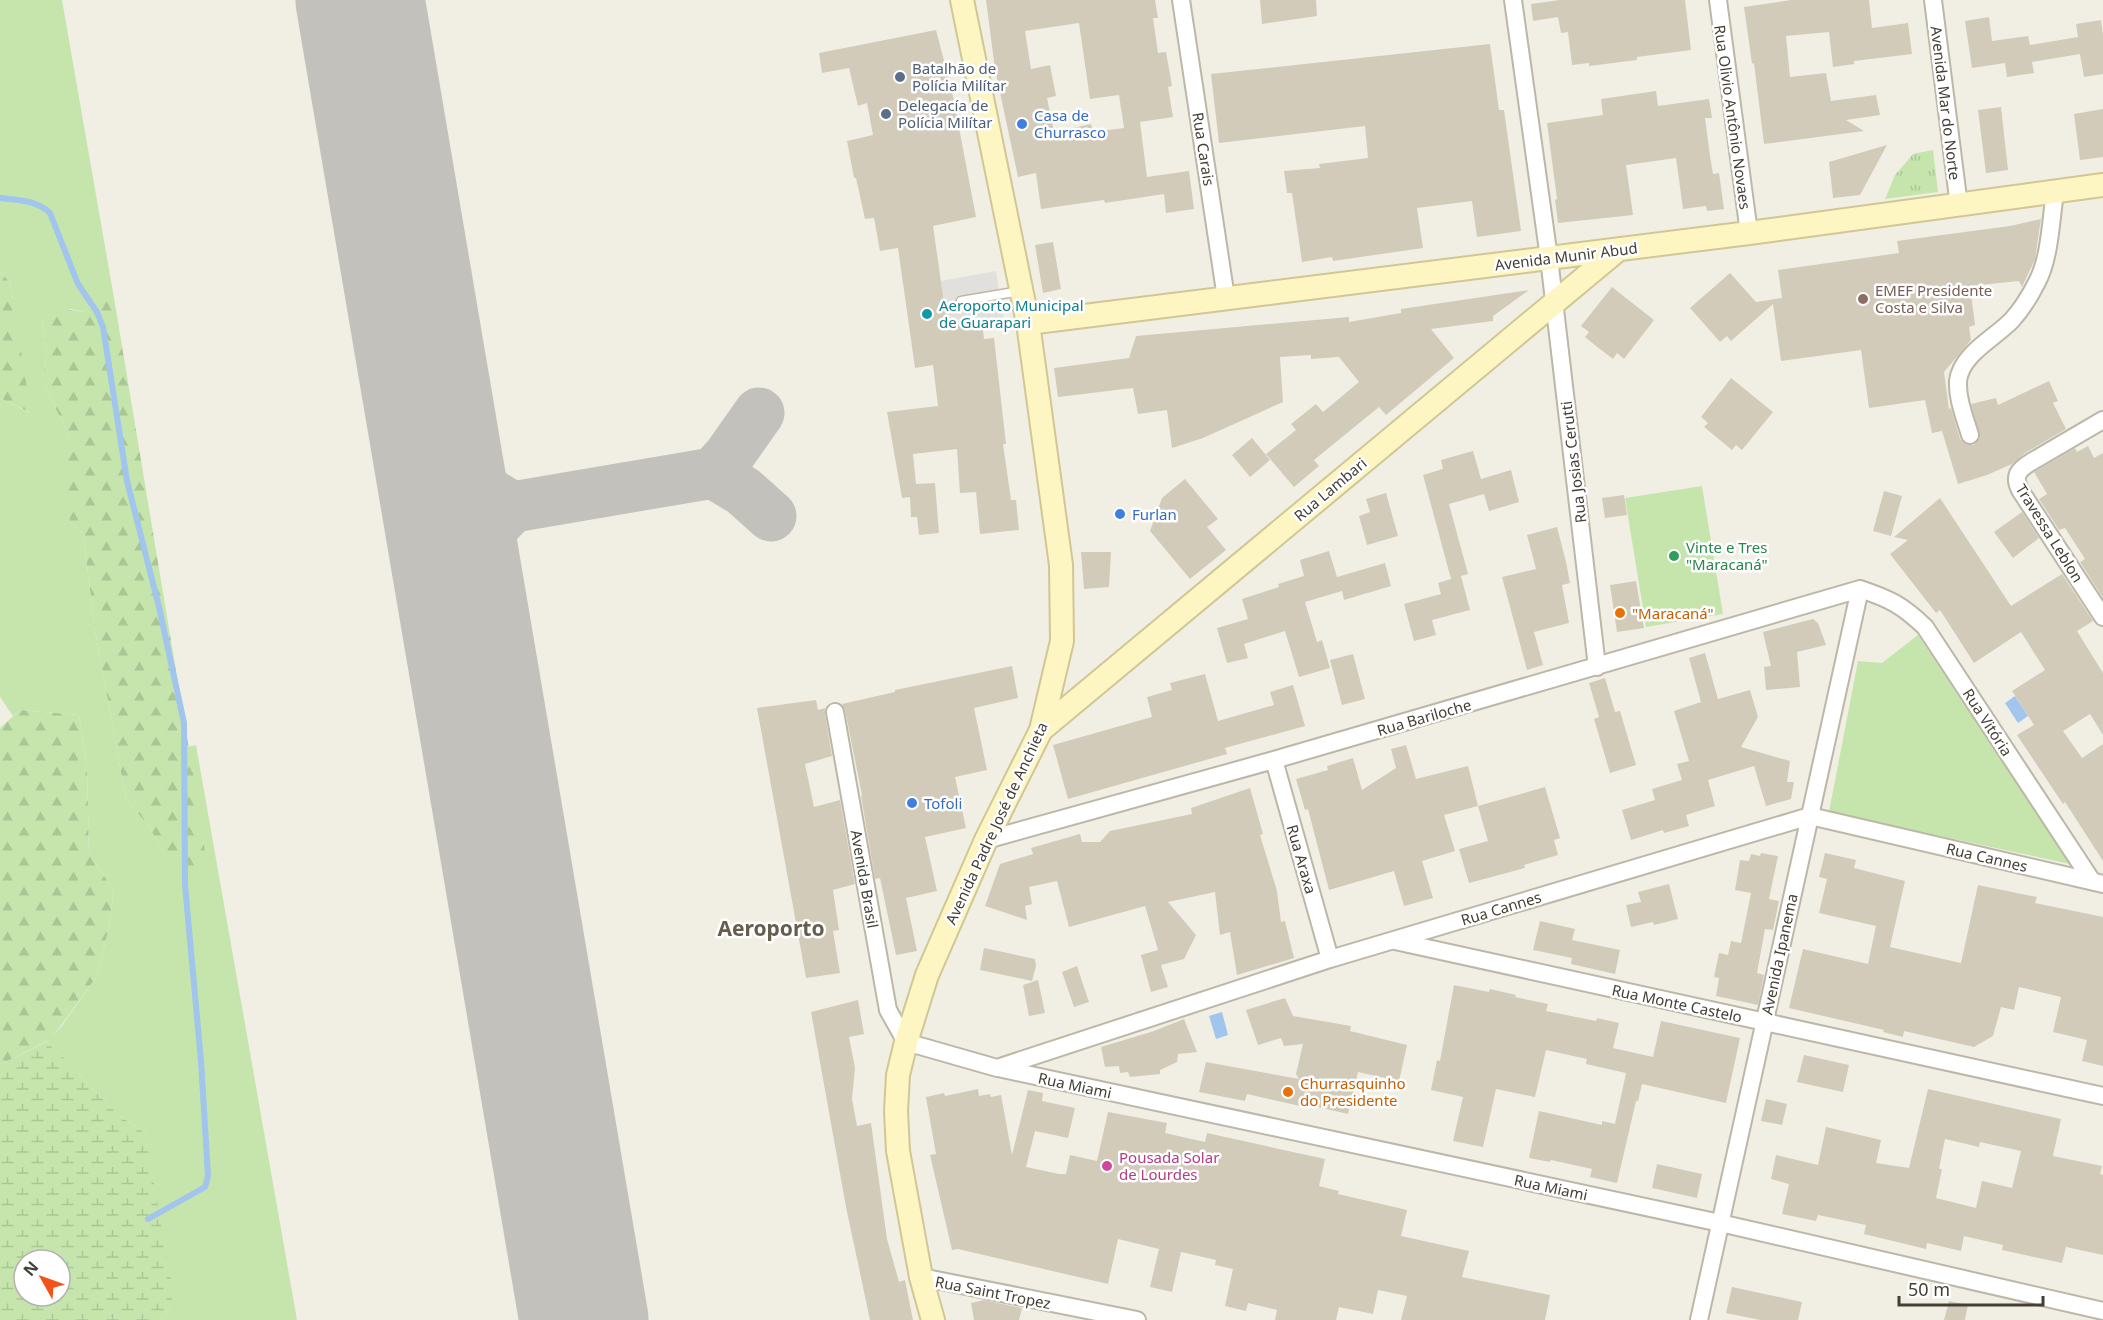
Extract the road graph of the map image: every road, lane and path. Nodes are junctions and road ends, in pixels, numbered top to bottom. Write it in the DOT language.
graph roads {
  1 [pos="962,0"];
  2 [pos="1181,0"];
  3 [pos="1513,0"];
  4 [pos="1718,0"];
  5 [pos="1938,1"];
  6 [pos="2103,185"];
  7 [pos="2055,192"];
  8 [pos="1959,206"];
  9 [pos="1749,233"];
  10 [pos="1619,249"];
  11 [pos="1549,258"];
  12 [pos="1021,291"];
  13 [pos="1226,298"];
  14 [pos="961,300"];
  15 [pos="1554,303"];
  16 [pos="1028,323"];
  17 [pos="2103,420"];
  18 [pos="1970,435"];
  19 [pos="1860,588"];
  20 [pos="2103,617"];
  21 [pos="1598,667"];
  22 [pos="835,712"];
  23 [pos="1041,730"];
  24 [pos="1274,760"];
  25 [pos="1810,816"];
  26 [pos="986,840"];
  27 [pos="2098,883"];
  28 [pos="1392,940"];
  29 [pos="1330,958"];
  30 [pos="1764,1022"];
  31 [pos="906,1042"];
  32 [pos="997,1068"];
  33 [pos="2103,1096"];
  34 [pos="1720,1223"];
  35 [pos="921,1277"];
  36 [pos="2103,1311"];
  37 [pos="933,1320"];
  38 [pos="1137,1320"];
  39 [pos="1699,1320"];
  1 -- 12 [label="street, Avenida Padre José de Anchieta"];
  2 -- 13 [label="street, Rua Carais"];
  3 -- 11 [label="street, Rua Josias Cerutti"];
  4 -- 9 [label="street, Rua Olivio Antônio Novaes"];
  5 -- 8 [label="street, Avenida Mar do Norte"];
  6 -- 7 [label="street, Avenida Munir Abud"];
  7 -- 8 [label="street, Avenida Munir Abud"];
  7 -- 18 [label="street"];
  8 -- 9 [label="street, Avenida Munir Abud"];
  9 -- 10 [label="street, Avenida Munir Abud"];
  10 -- 11 [label="street, Avenida Munir Abud"];
  10 -- 15 [label="street, Rua Lambari"];
  11 -- 13 [label="street, Avenida Munir Abud"];
  11 -- 15 [label="street, Rua Josias Cerutti"];
  12 -- 14 [label="lane"];
  12 -- 16 [label="street, Avenida Padre José de Anchieta"];
  13 -- 16 [label="street, Avenida Munir Abud"];
  15 -- 21 [label="street, Rua Josias Cerutti"];
  15 -- 23 [label="street, Rua Lambari"];
  16 -- 23 [label="street, Avenida Padre José de Anchieta"];
  17 -- 20 [label="street, Travessa Leblon"];
  19 -- 21 [label="street, Rua Bariloche"];
  19 -- 25 [label="street, Avenida Ipanema"];
  19 -- 27 [label="street, Rua Vitória"];
  21 -- 24 [label="street, Rua Bariloche"];
  22 -- 31 [label="street, Avenida Brasil"];
  23 -- 26 [label="street, Avenida Padre José de Anchieta"];
  24 -- 26 [label="street, Rua Bariloche"];
  24 -- 29 [label="street, Rua Araxa"];
  25 -- 27 [label="street, Rua Cannes"];
  25 -- 28 [label="street, Rua Cannes"];
  25 -- 30 [label="street, Avenida Ipanema"];
  26 -- 31 [label="street, Avenida Padre José de Anchieta"];
  28 -- 29 [label="street, Rua Cannes"];
  28 -- 30 [label="street, Rua Monte Castelo"];
  29 -- 32 [label="street, Rua Cannes"];
  30 -- 33 [label="street, Rua Monte Castelo"];
  30 -- 34 [label="street, Avenida Ipanema"];
  31 -- 32 [label="street"];
  31 -- 35 [label="street, Avenida Padre José de Anchieta"];
  32 -- 34 [label="street, Rua Miami"];
  34 -- 36 [label="street, Rua Miami"];
  34 -- 39 [label="street, Avenida Ipanema"];
  35 -- 37 [label="street, Avenida Padre José de Anchieta"];
  35 -- 38 [label="street, Rua Saint Tropez"];
}
